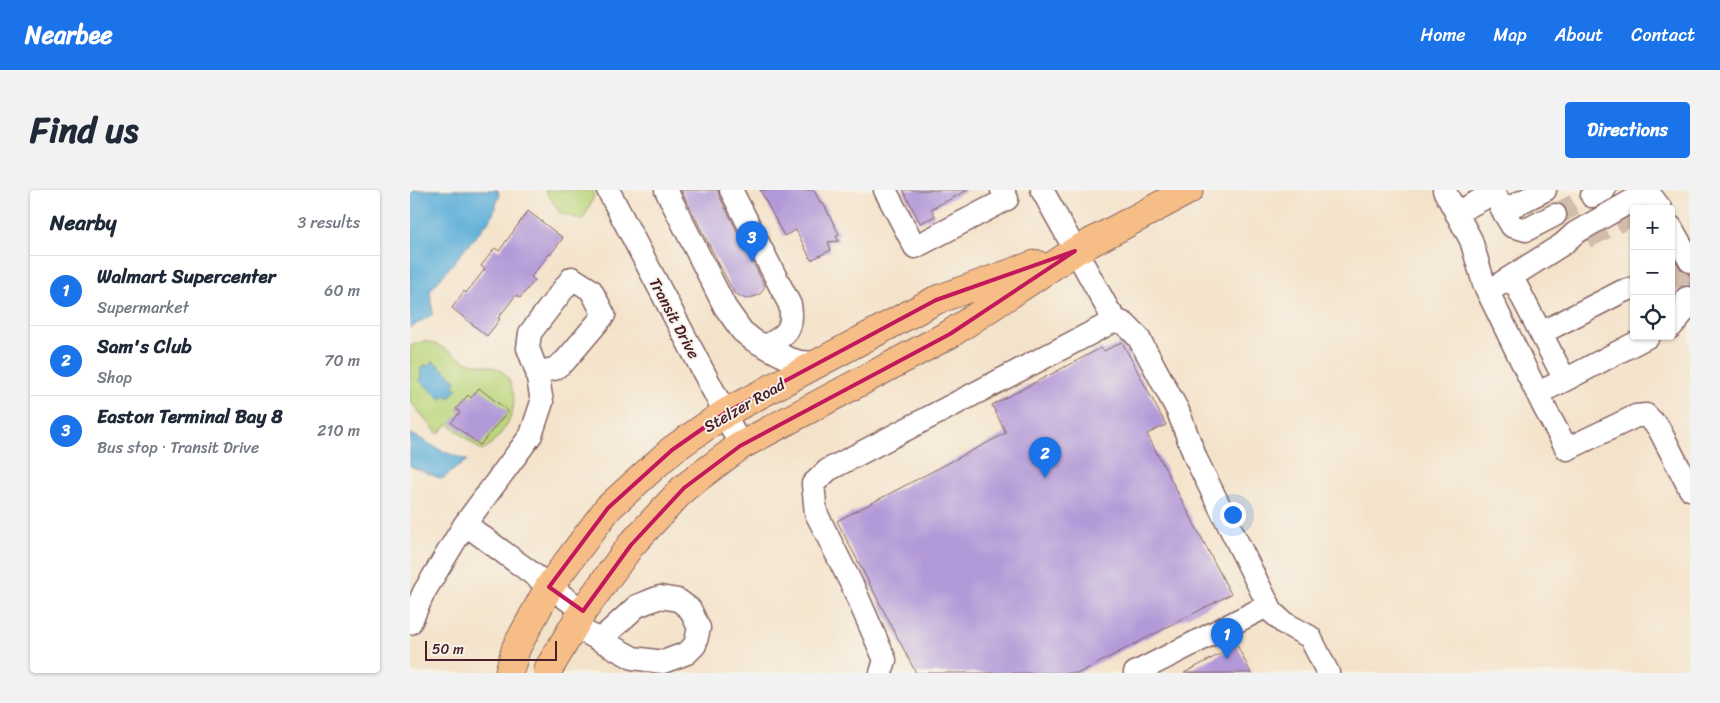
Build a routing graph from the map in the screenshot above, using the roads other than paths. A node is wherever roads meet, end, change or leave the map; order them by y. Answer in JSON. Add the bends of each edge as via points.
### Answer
{"nodes":[{"id":1,"x":608,"y":190,"type":"edge"},
{"id":2,"x":666,"y":190,"type":"edge"},
{"id":3,"x":731,"y":190,"type":"edge"},
{"id":4,"x":885,"y":190,"type":"edge"},
{"id":5,"x":1002,"y":190,"type":"edge"},
{"id":6,"x":1042,"y":190,"type":"edge"},
{"id":7,"x":1188,"y":190,"type":"edge"},
{"id":8,"x":1444,"y":190,"type":"edge"},
{"id":9,"x":1546,"y":190,"type":"edge"},
{"id":10,"x":1497,"y":198,"type":"edge"},
{"id":11,"x":1658,"y":205,"type":"edge"},
{"id":12,"x":1456,"y":213,"type":"junction"},
{"id":13,"x":1555,"y":215,"type":"tunnel mouth"},
{"id":14,"x":1675,"y":242,"type":"edge"},
{"id":15,"x":1075,"y":250,"type":"junction"},
{"id":16,"x":1679,"y":256,"type":"edge"},
{"id":17,"x":1506,"y":280,"type":"junction"},
{"id":18,"x":1630,"y":289,"type":"edge"},
{"id":19,"x":1488,"y":292,"type":"junction"},
{"id":20,"x":1687,"y":298,"type":"dead end"},
{"id":21,"x":1116,"y":320,"type":"junction"},
{"id":22,"x":1682,"y":326,"type":"edge"},
{"id":23,"x":1541,"y":333,"type":"junction"},
{"id":24,"x":1641,"y":340,"type":"edge"},
{"id":25,"x":766,"y":346,"type":"junction"},
{"id":26,"x":817,"y":363,"type":"junction"},
{"id":27,"x":537,"y":372,"type":"dead end"},
{"id":28,"x":1564,"y":380,"type":"junction"},
{"id":29,"x":1538,"y":393,"type":"junction"},
{"id":30,"x":725,"y":413,"type":"junction"},
{"id":31,"x":740,"y":446,"type":"junction"},
{"id":32,"x":1690,"y":489,"type":"edge"},
{"id":33,"x":465,"y":524,"type":"junction"},
{"id":34,"x":549,"y":587,"type":"junction"},
{"id":35,"x":1269,"y":605,"type":"junction"},
{"id":36,"x":578,"y":618,"type":"junction"},
{"id":37,"x":410,"y":623,"type":"edge"},
{"id":38,"x":600,"y":640,"type":"dead end"},
{"id":39,"x":509,"y":673,"type":"edge"},
{"id":40,"x":548,"y":673,"type":"edge"},
{"id":41,"x":881,"y":673,"type":"edge"},
{"id":42,"x":1135,"y":673,"type":"edge"},
{"id":43,"x":1328,"y":673,"type":"edge"}],
"edges":[{"from":1,"to":30,"type":"street","name":"Transit Drive"},
{"from":2,"to":25,"type":"street","via":[[725,307],[742,331]]},
{"from":3,"to":25,"type":"street","via":[[790,305],[793,320],[789,328]]},
{"from":4,"to":5,"type":"street","via":[[915,247],[1007,198]]},
{"from":6,"to":15,"type":"street"},
{"from":7,"to":15,"type":"main road","name":"Stelzer Road"},
{"from":8,"to":12,"type":"street"},
{"from":9,"to":10,"type":"street"},
{"from":10,"to":12,"type":"street"},
{"from":10,"to":13,"type":"street","via":[[1512,226],[1526,230]]},
{"from":11,"to":17,"type":"street","via":[[1651,196],[1642,195],[1575,233],[1571,243]]},
{"from":12,"to":19,"type":"street","via":[[1471,240]]},
{"from":14,"to":16,"type":"street"},
{"from":15,"to":21,"type":"street"},
{"from":15,"to":26,"type":"main road","name":"Stelzer Road","via":[[936,300]]},
{"from":15,"to":31,"type":"main road","name":"Stelzer Road","via":[[950,334]]},
{"from":17,"to":19,"type":"street"},
{"from":17,"to":23,"type":"street","via":[[1517,287]]},
{"from":18,"to":23,"type":"street"},
{"from":19,"to":29,"type":"street"},
{"from":20,"to":22,"type":"street"},
{"from":21,"to":35,"type":"street","via":[[1138,337],[1178,411],[1196,459]]},
{"from":21,"to":41,"type":"street","via":[[828,470],[813,484],[816,513],[885,660]]},
{"from":23,"to":28,"type":"street"},
{"from":24,"to":28,"type":"street"},
{"from":25,"to":26,"type":"street","via":[[787,358]]},
{"from":26,"to":30,"type":"main road","name":"Stelzer Road"},
{"from":27,"to":33,"type":"street","via":[[542,402],[531,435]]},
{"from":28,"to":29,"type":"street"},
{"from":29,"to":32,"type":"street","via":[[1567,449],[1636,416],[1646,416],[1658,427]]},
{"from":30,"to":31,"type":"street","name":"Transit Drive"},
{"from":30,"to":34,"type":"main road","name":"Stelzer Road","via":[[672,450],[608,508]]},
{"from":31,"to":36,"type":"main road","name":"Stelzer Road","via":[[684,488],[631,545]]},
{"from":33,"to":34,"type":"street"},
{"from":33,"to":37,"type":"street","via":[[424,592]]},
{"from":34,"to":36,"type":"street"},
{"from":34,"to":39,"type":"main road","name":"Stelzer Road","via":[[516,648]]},
{"from":35,"to":42,"type":"street"},
{"from":35,"to":43,"type":"street","via":[[1284,623],[1310,638]]},
{"from":36,"to":38,"type":"street"},
{"from":36,"to":40,"type":"main road","name":"Stelzer Road"}]}
